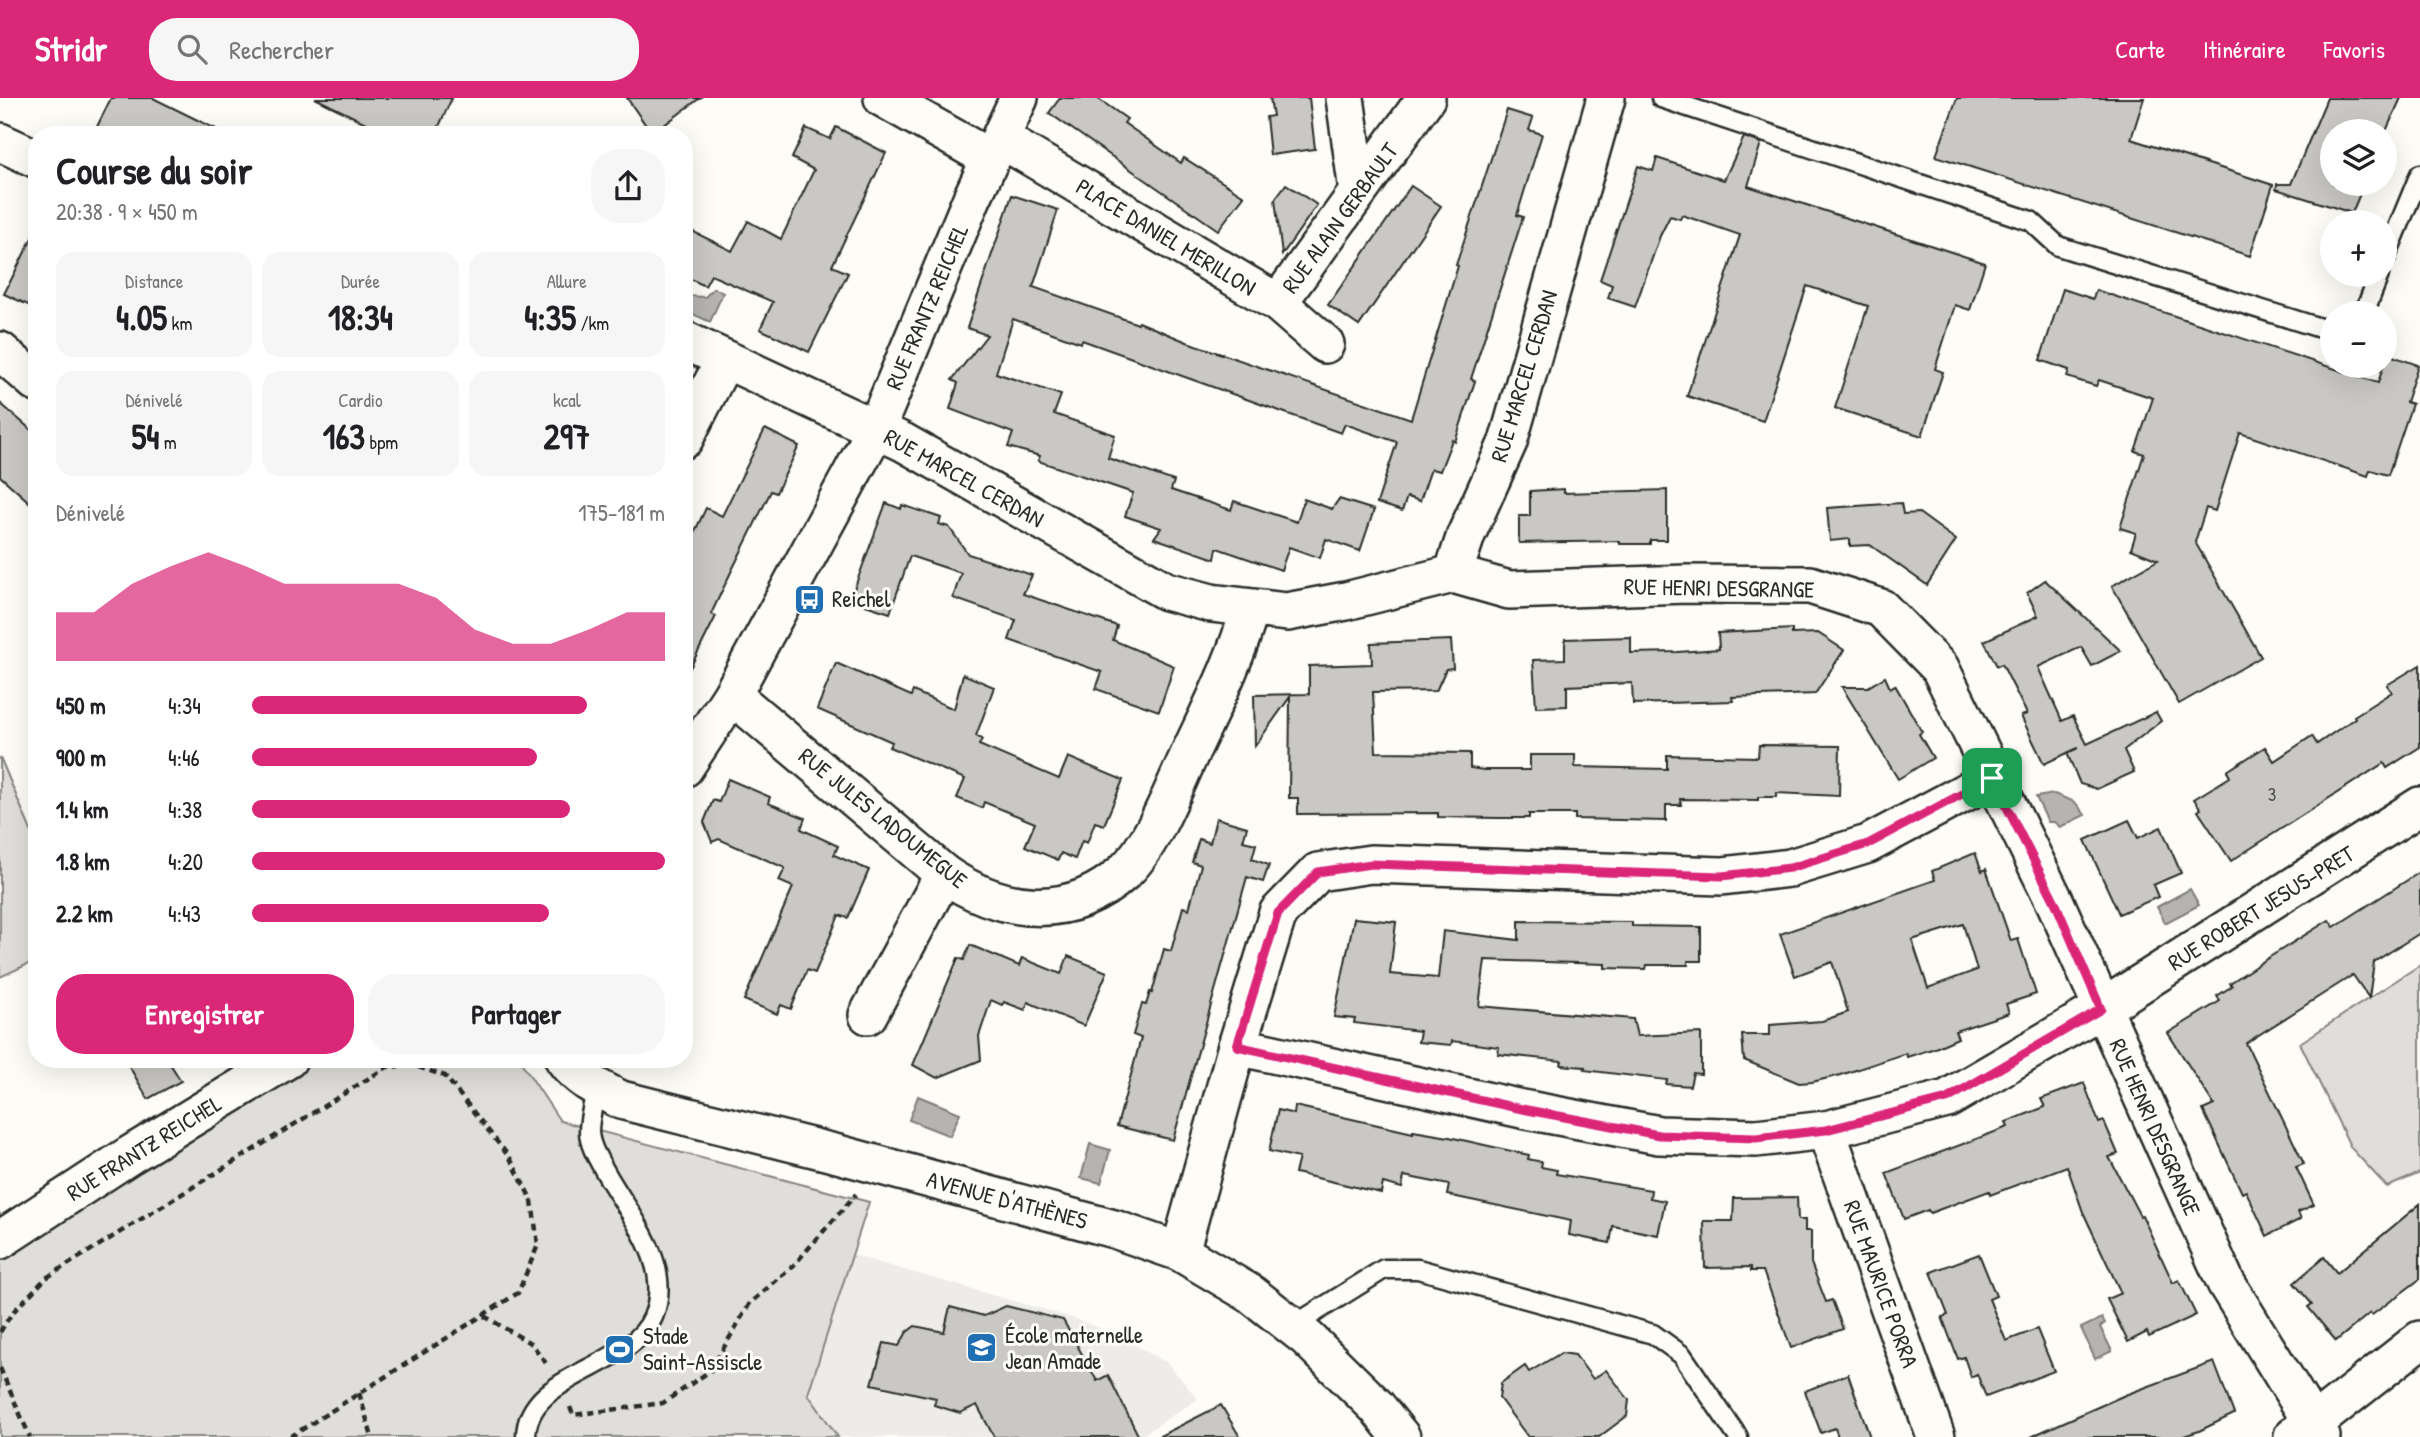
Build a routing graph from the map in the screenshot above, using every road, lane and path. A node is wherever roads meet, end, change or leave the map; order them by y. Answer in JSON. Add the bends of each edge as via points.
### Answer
{"nodes":[{"id":1,"x":883,"y":98,"type":"edge"},
{"id":2,"x":1018,"y":98,"type":"edge"},
{"id":3,"x":1345,"y":98,"type":"edge"},
{"id":4,"x":1426,"y":98,"type":"edge"},
{"id":5,"x":1606,"y":98,"type":"edge"},
{"id":6,"x":1661,"y":98,"type":"edge"},
{"id":7,"x":1714,"y":106,"type":"edge"},
{"id":8,"x":996,"y":149,"type":"junction"},
{"id":9,"x":2420,"y":174,"type":"edge"},
{"id":10,"x":1358,"y":191,"type":"junction"},
{"id":11,"x":2397,"y":230,"type":"edge"},
{"id":12,"x":1278,"y":303,"type":"junction"},
{"id":13,"x":2320,"y":328,"type":"edge"},
{"id":14,"x":693,"y":344,"type":"edge"},
{"id":15,"x":1325,"y":344,"type":"dead end"},
{"id":16,"x":0,"y":351,"type":"edge"},
{"id":17,"x":725,"y":359,"type":"junction"},
{"id":18,"x":28,"y":375,"type":"edge"},
{"id":19,"x":693,"y":421,"type":"edge"},
{"id":20,"x":876,"y":429,"type":"junction"},
{"id":21,"x":1453,"y":574,"type":"junction"},
{"id":22,"x":1250,"y":609,"type":"junction"},
{"id":23,"x":732,"y":695,"type":"junction"},
{"id":24,"x":693,"y":754,"type":"edge"},
{"id":25,"x":1992,"y":778,"type":"junction"},
{"id":26,"x":2420,"y":806,"type":"edge"},
{"id":27,"x":944,"y":874,"type":"junction"},
{"id":28,"x":2101,"y":1009,"type":"junction"},
{"id":29,"x":868,"y":1015,"type":"dead end"},
{"id":30,"x":1237,"y":1046,"type":"junction"},
{"id":31,"x":273,"y":1068,"type":"edge"},
{"id":32,"x":385,"y":1068,"type":"edge"},
{"id":33,"x":421,"y":1068,"type":"edge"},
{"id":34,"x":570,"y":1068,"type":"edge"},
{"id":35,"x":597,"y":1088,"type":"junction"},
{"id":36,"x":1826,"y":1130,"type":"junction"},
{"id":37,"x":866,"y":1191,"type":"dead end"},
{"id":38,"x":0,"y":1240,"type":"edge"},
{"id":39,"x":1180,"y":1252,"type":"junction"},
{"id":40,"x":484,"y":1316,"type":"junction"},
{"id":41,"x":1293,"y":1326,"type":"junction"},
{"id":42,"x":0,"y":1332,"type":"edge"},
{"id":43,"x":2420,"y":1340,"type":"edge"},
{"id":44,"x":0,"y":1368,"type":"edge"},
{"id":45,"x":561,"y":1385,"type":"junction"},
{"id":46,"x":359,"y":1393,"type":"junction"},
{"id":47,"x":2308,"y":1433,"type":"edge"},
{"id":48,"x":30,"y":1437,"type":"edge"},
{"id":49,"x":290,"y":1437,"type":"edge"},
{"id":50,"x":372,"y":1437,"type":"edge"},
{"id":51,"x":526,"y":1437,"type":"edge"},
{"id":52,"x":1401,"y":1437,"type":"edge"},
{"id":53,"x":1738,"y":1437,"type":"edge"},
{"id":54,"x":1936,"y":1437,"type":"edge"}],
"edges":[{"from":1,"to":8,"type":"street","name":"PLACE DANIEL MERILLON"},
{"from":2,"to":8,"type":"street","name":"RUE FRANTZ REICHEL"},
{"from":3,"to":10,"type":"street"},
{"from":4,"to":10,"type":"street","name":"RUE ALAIN GERBAULT"},
{"from":5,"to":21,"type":"street","name":"RUE MARCEL CERDAN","via":[[1508,442]]},
{"from":6,"to":7,"type":"lane"},
{"from":7,"to":13,"type":"lane","via":[[2031,220],[2058,246]]},
{"from":8,"to":12,"type":"street","name":"PLACE DANIEL MERILLON"},
{"from":8,"to":20,"type":"street","name":"RUE FRANTZ REICHEL"},
{"from":9,"to":11,"type":"lane"},
{"from":10,"to":12,"type":"street","name":"RUE ALAIN GERBAULT"},
{"from":12,"to":15,"type":"street","name":"PLACE DANIEL MERILLON"},
{"from":14,"to":17,"type":"street","name":"RUE MARCEL CERDAN"},
{"from":16,"to":18,"type":"street"},
{"from":17,"to":19,"type":"street"},
{"from":17,"to":20,"type":"street","name":"RUE MARCEL CERDAN"},
{"from":20,"to":22,"type":"street","name":"RUE MARCEL CERDAN","via":[[1166,591]]},
{"from":20,"to":23,"type":"street","name":"RUE FRANTZ REICHEL"},
{"from":21,"to":22,"type":"street","name":"RUE MARCEL CERDAN","via":[[1286,612]]},
{"from":21,"to":25,"type":"street","name":"RUE HENRI DESGRANGE","via":[[1508,590],[1810,585],[1881,608],[1940,668]]},
{"from":22,"to":27,"type":"street","name":"RUE JULES LADOUMEGUE","via":[[1238,652],[1153,831],[1125,871],[1087,899],[1035,908],[1003,903]]},
{"from":23,"to":24,"type":"street","name":"RUE FRANTZ REICHEL"},
{"from":23,"to":27,"type":"street","name":"RUE JULES LADOUMEGUE"},
{"from":25,"to":28,"type":"street","name":"RUE HENRI DESGRANGE","via":[[2055,902]]},
{"from":25,"to":30,"type":"street","via":[[1868,844],[1790,868],[1722,876],[1371,864],[1318,872],[1278,913]]},
{"from":26,"to":28,"type":"street","name":"RUE ROBERT JESUS-PRET"},
{"from":27,"to":29,"type":"street"},
{"from":28,"to":36,"type":"street","name":"RUE ROBERT JESUS-PRET","via":[[1947,1099]]},
{"from":28,"to":47,"type":"street","name":"RUE HENRI DESGRANGE","via":[[2226,1283]]},
{"from":30,"to":36,"type":"street","name":"RUE ROBERT JESUS-PRET","via":[[1659,1135],[1756,1138]]},
{"from":30,"to":39,"type":"street"},
{"from":31,"to":38,"type":"street","name":"RUE FRANTZ REICHEL"},
{"from":32,"to":42,"type":"path","via":[[46,1278]]},
{"from":33,"to":40,"type":"path","via":[[445,1076],[510,1158],[532,1201],[538,1245],[517,1293]]},
{"from":34,"to":35,"type":"street","name":"AVENUE D'ATHÈNES"},
{"from":35,"to":39,"type":"street","name":"AVENUE D'ATHÈNES","via":[[621,1100],[1114,1228]]},
{"from":35,"to":45,"type":"lane","via":[[589,1131],[596,1155],[656,1261],[659,1288],[653,1318],[635,1340]]},
{"from":36,"to":54,"type":"street","name":"RUE MAURICE PORRA"},
{"from":37,"to":45,"type":"path","via":[[854,1195],[794,1265],[750,1303],[710,1371],[663,1403],[573,1415]]},
{"from":39,"to":41,"type":"street","name":"AVENUE D'ATHÈNES","via":[[1251,1294]]},
{"from":40,"to":45,"type":"path","via":[[532,1344]]},
{"from":40,"to":46,"type":"path"},
{"from":41,"to":52,"type":"street","name":"AVENUE D'ATHÈNES"},
{"from":41,"to":53,"type":"lane","via":[[1384,1269],[1419,1269],[1653,1334],[1682,1355]]},
{"from":43,"to":47,"type":"street"},
{"from":44,"to":48,"type":"path"},
{"from":45,"to":51,"type":"lane","via":[[542,1397],[526,1424]]},
{"from":46,"to":49,"type":"path"},
{"from":46,"to":50,"type":"path"}]}
